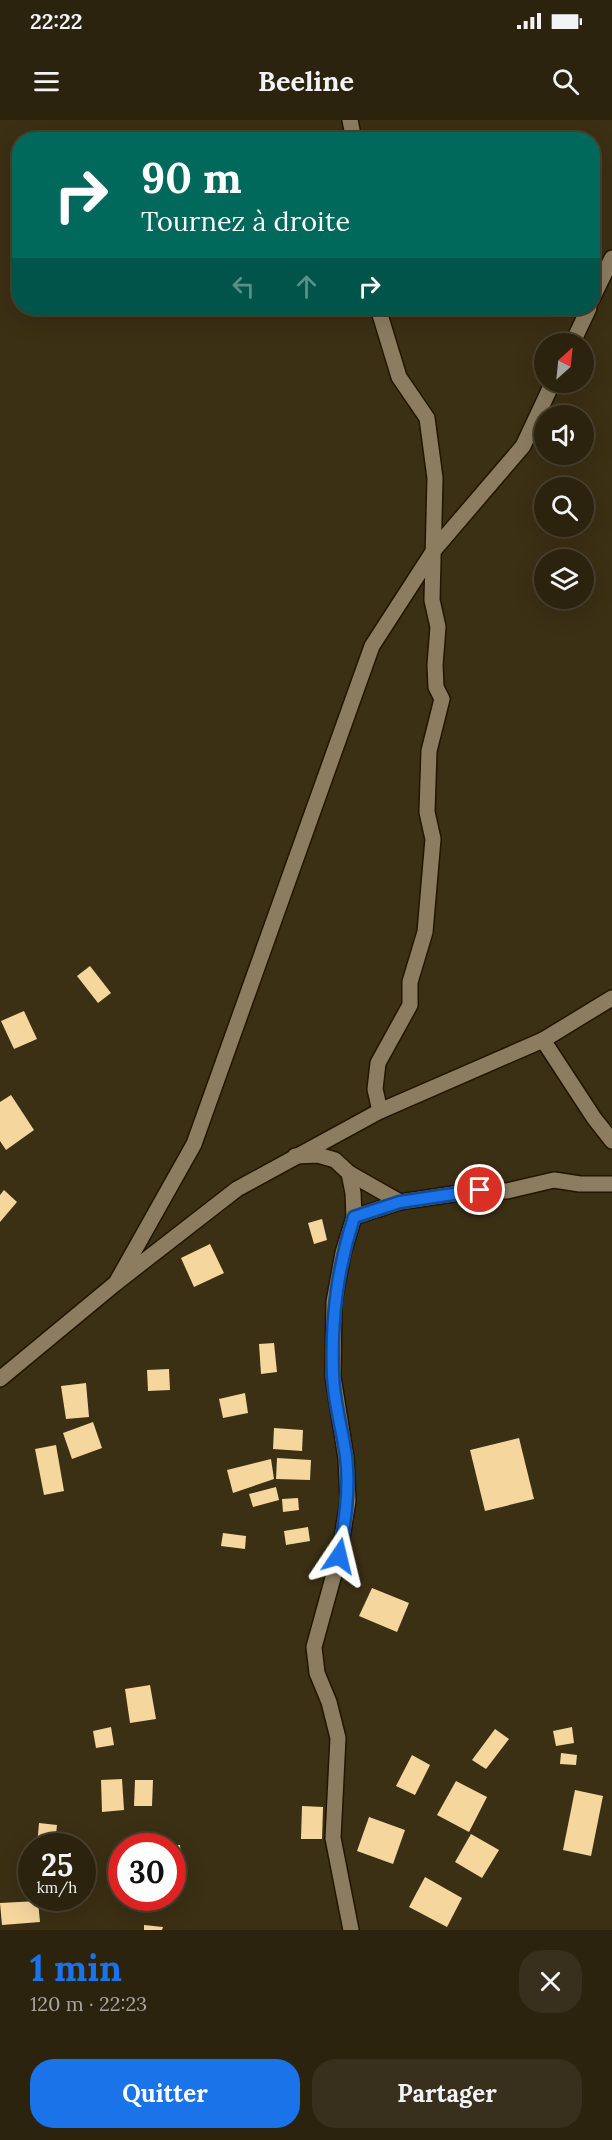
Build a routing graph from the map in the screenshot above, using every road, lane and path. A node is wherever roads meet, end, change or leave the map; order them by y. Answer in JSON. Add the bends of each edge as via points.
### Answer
{"nodes":[{"id":1,"x":612,"y":258,"type":"edge"},
{"id":2,"x":600,"y":283,"type":"edge"},
{"id":3,"x":380,"y":315,"type":"edge"},
{"id":4,"x":586,"y":315,"type":"edge"},
{"id":5,"x":577,"y":333,"type":"edge"},
{"id":6,"x":548,"y":393,"type":"edge"},
{"id":7,"x":434,"y":550,"type":"junction"},
{"id":8,"x":612,"y":998,"type":"edge"},
{"id":9,"x":543,"y":1040,"type":"junction"},
{"id":10,"x":380,"y":1111,"type":"junction"},
{"id":11,"x":612,"y":1141,"type":"edge"},
{"id":12,"x":295,"y":1156,"type":"junction"},
{"id":13,"x":349,"y":1173,"type":"junction"},
{"id":14,"x":612,"y":1184,"type":"edge"},
{"id":15,"x":400,"y":1202,"type":"junction"},
{"id":16,"x":354,"y":1217,"type":"junction"},
{"id":17,"x":116,"y":1283,"type":"junction"},
{"id":18,"x":0,"y":1378,"type":"edge"},
{"id":19,"x":351,"y":1930,"type":"edge"}],
"edges":[{"from":1,"to":2,"type":"street"},
{"from":3,"to":7,"type":"street","via":[[399,377],[427,418],[435,478]]},
{"from":4,"to":5,"type":"street"},
{"from":6,"to":7,"type":"street","via":[[523,446]]},
{"from":7,"to":10,"type":"street","via":[[436,687],[442,699],[429,751],[427,812],[433,839],[429,893],[425,932],[410,982],[410,1005],[378,1063],[375,1089]]},
{"from":7,"to":17,"type":"street","via":[[372,646],[194,1144]]},
{"from":8,"to":9,"type":"street"},
{"from":9,"to":10,"type":"street"},
{"from":9,"to":11,"type":"street"},
{"from":10,"to":12,"type":"street"},
{"from":12,"to":13,"type":"street","via":[[318,1155],[335,1160]]},
{"from":12,"to":17,"type":"street","via":[[237,1189]]},
{"from":13,"to":15,"type":"street"},
{"from":13,"to":16,"type":"street"},
{"from":14,"to":15,"type":"street","via":[[554,1180],[507,1191],[480,1190]]},
{"from":15,"to":16,"type":"street"},
{"from":16,"to":19,"type":"street","via":[[334,1302],[333,1377],[346,1458],[348,1501],[339,1556],[314,1647],[316,1673],[329,1702],[338,1738],[333,1838]]},
{"from":17,"to":18,"type":"street"}]}
